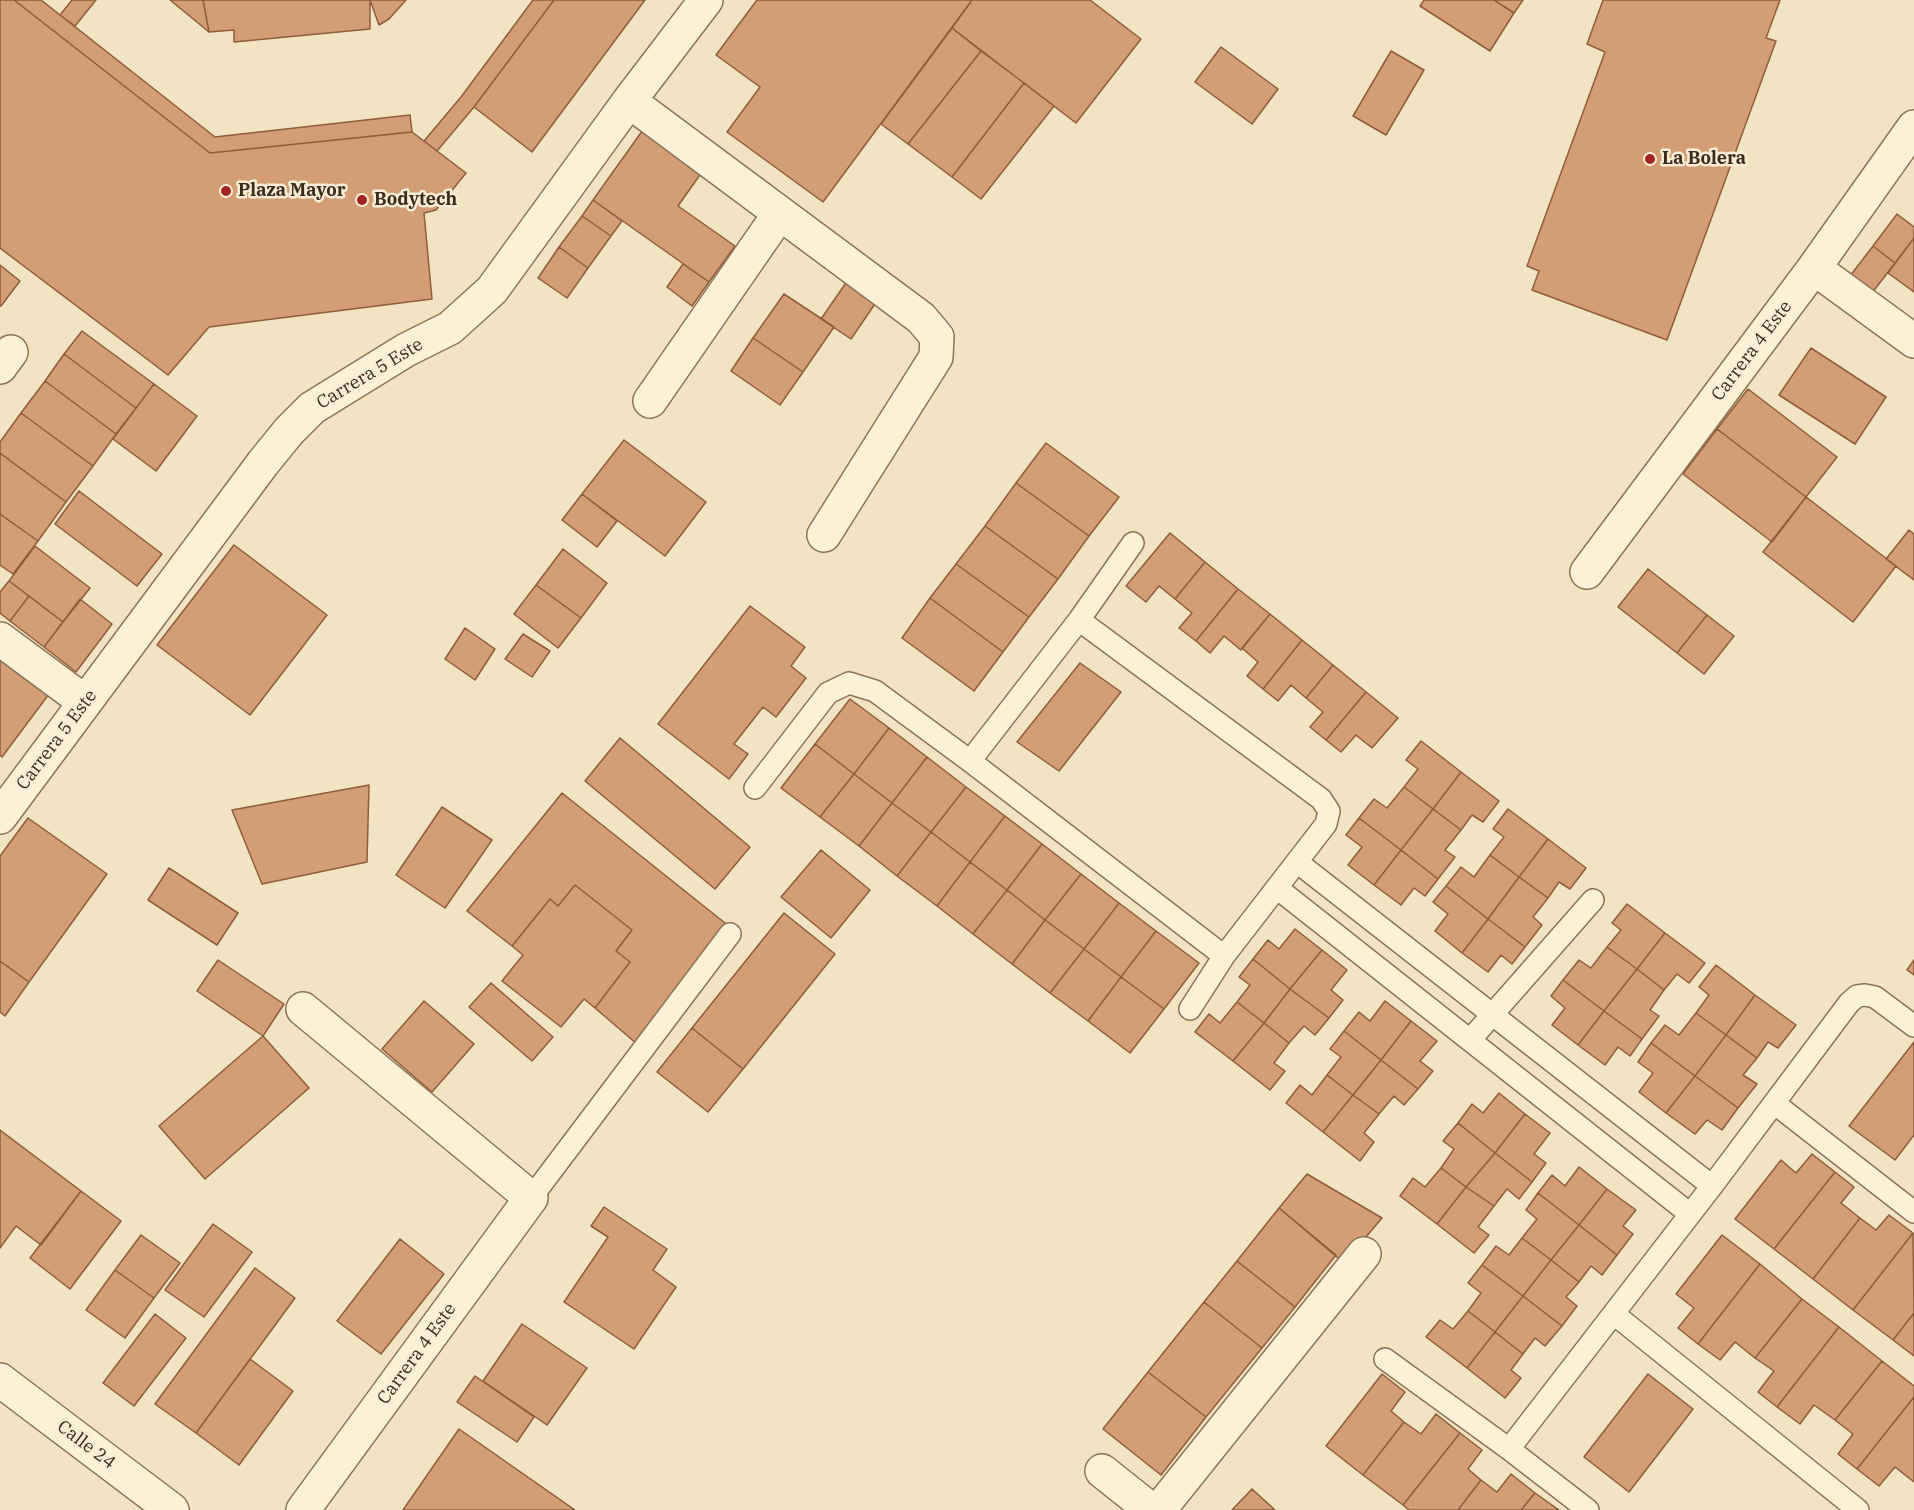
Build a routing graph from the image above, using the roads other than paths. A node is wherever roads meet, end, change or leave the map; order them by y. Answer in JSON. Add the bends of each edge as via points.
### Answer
{"nodes":[{"id":1,"x":706,"y":0,"type":"edge"},
{"id":2,"x":629,"y":101,"type":"junction"},
{"id":3,"x":1914,"y":127,"type":"edge"},
{"id":4,"x":780,"y":213,"type":"junction"},
{"id":5,"x":1814,"y":268,"type":"junction"},
{"id":6,"x":1914,"y":341,"type":"edge"},
{"id":7,"x":650,"y":401,"type":"dead end"},
{"id":8,"x":824,"y":535,"type":"dead end"},
{"id":9,"x":1133,"y":543,"type":"dead end"},
{"id":10,"x":1587,"y":572,"type":"dead end"},
{"id":11,"x":1079,"y":620,"type":"junction"},
{"id":12,"x":0,"y":639,"type":"edge"},
{"id":13,"x":85,"y":702,"type":"junction"},
{"id":14,"x":970,"y":761,"type":"junction"},
{"id":15,"x":755,"y":788,"type":"dead end"},
{"id":16,"x":4,"y":802,"type":"edge"},
{"id":17,"x":1297,"y":862,"type":"junction"},
{"id":18,"x":1277,"y":888,"type":"junction"},
{"id":19,"x":1593,"y":900,"type":"dead end"},
{"id":20,"x":730,"y":934,"type":"dead end"},
{"id":21,"x":1224,"y":956,"type":"junction"},
{"id":22,"x":303,"y":1009,"type":"dead end"},
{"id":23,"x":1190,"y":1009,"type":"dead end"},
{"id":24,"x":1492,"y":1015,"type":"junction"},
{"id":25,"x":1914,"y":1026,"type":"edge"},
{"id":26,"x":1470,"y":1040,"type":"junction"},
{"id":27,"x":1774,"y":1103,"type":"junction"},
{"id":28,"x":1712,"y":1186,"type":"junction"},
{"id":29,"x":531,"y":1198,"type":"junction"},
{"id":30,"x":1914,"y":1212,"type":"edge"},
{"id":31,"x":1690,"y":1214,"type":"junction"},
{"id":32,"x":1364,"y":1254,"type":"dead end"},
{"id":33,"x":1614,"y":1314,"type":"junction"},
{"id":34,"x":1385,"y":1359,"type":"dead end"},
{"id":35,"x":0,"y":1380,"type":"edge"},
{"id":36,"x":1509,"y":1449,"type":"junction"},
{"id":37,"x":1102,"y":1471,"type":"dead end"},
{"id":38,"x":172,"y":1510,"type":"edge"},
{"id":39,"x":303,"y":1510,"type":"edge"},
{"id":40,"x":1151,"y":1510,"type":"edge"},
{"id":41,"x":1159,"y":1510,"type":"edge"},
{"id":42,"x":1588,"y":1510,"type":"edge"},
{"id":43,"x":1858,"y":1510,"type":"edge"}],
"edges":[{"from":1,"to":2,"type":"street","name":"Carrera 5 Este"},
{"from":2,"to":4,"type":"street"},
{"from":2,"to":13,"type":"street","name":"Carrera 5 Este","via":[[492,290],[450,328],[406,350],[312,408],[289,431]]},
{"from":3,"to":5,"type":"street","name":"Carrera 4 Este"},
{"from":4,"to":7,"type":"street"},
{"from":4,"to":8,"type":"street","via":[[921,318],[937,337],[936,357]]},
{"from":5,"to":6,"type":"street"},
{"from":5,"to":10,"type":"street","name":"Carrera 4 Este"},
{"from":9,"to":11,"type":"lane"},
{"from":11,"to":14,"type":"lane"},
{"from":11,"to":17,"type":"lane","via":[[1321,798],[1329,811],[1326,824]]},
{"from":12,"to":13,"type":"street"},
{"from":13,"to":16,"type":"street","name":"Carrera 5 Este"},
{"from":14,"to":15,"type":"lane","via":[[875,691],[849,683],[828,693]]},
{"from":14,"to":21,"type":"lane"},
{"from":17,"to":18,"type":"lane"},
{"from":17,"to":24,"type":"lane"},
{"from":18,"to":21,"type":"lane"},
{"from":18,"to":26,"type":"lane"},
{"from":19,"to":24,"type":"lane"},
{"from":20,"to":29,"type":"lane"},
{"from":21,"to":23,"type":"lane"},
{"from":22,"to":29,"type":"street"},
{"from":24,"to":26,"type":"lane"},
{"from":24,"to":28,"type":"lane"},
{"from":25,"to":27,"type":"lane","via":[[1875,997],[1857,996]]},
{"from":26,"to":31,"type":"lane"},
{"from":27,"to":28,"type":"lane"},
{"from":27,"to":30,"type":"lane"},
{"from":28,"to":31,"type":"lane"},
{"from":29,"to":39,"type":"street","name":"Carrera 4 Este"},
{"from":31,"to":33,"type":"lane"},
{"from":32,"to":41,"type":"street"},
{"from":33,"to":36,"type":"lane"},
{"from":33,"to":43,"type":"lane"},
{"from":34,"to":36,"type":"lane"},
{"from":35,"to":38,"type":"street","name":"Calle 24"},
{"from":36,"to":42,"type":"lane"},
{"from":37,"to":40,"type":"street"}]}
